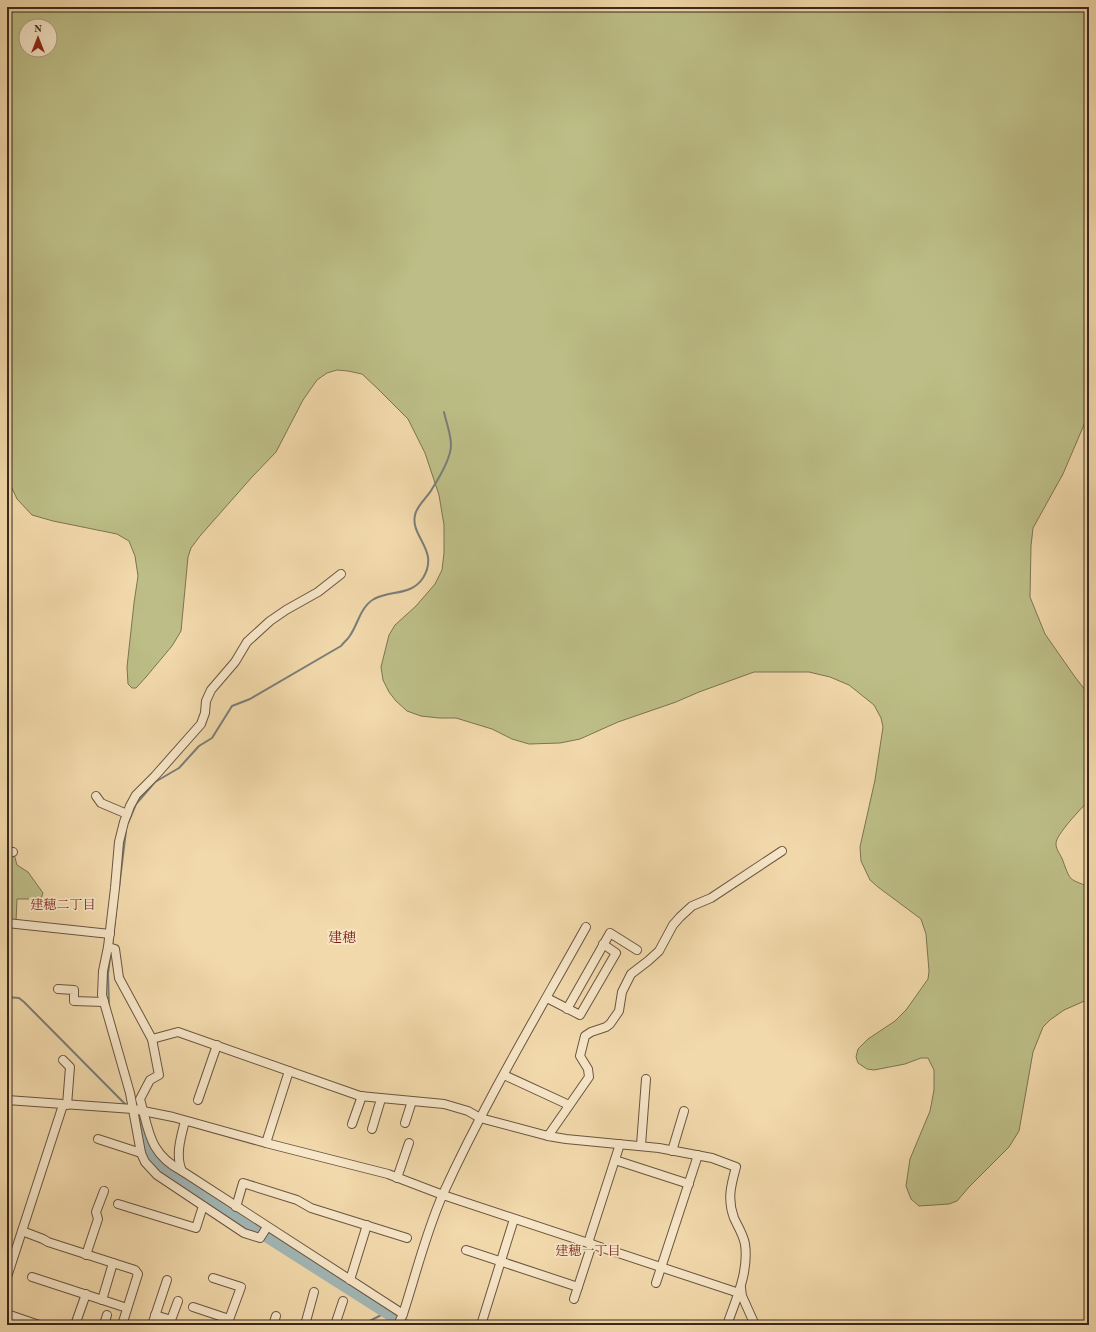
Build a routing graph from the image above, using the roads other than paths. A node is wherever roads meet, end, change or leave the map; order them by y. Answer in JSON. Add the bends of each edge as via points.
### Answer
{"nodes":[{"id":1,"x":341,"y":574,"type":"dead end"},
{"id":2,"x":96,"y":796,"type":"dead end"},
{"id":3,"x":127,"y":814,"type":"junction"},
{"id":4,"x":782,"y":851,"type":"dead end"},
{"id":5,"x":7,"y":923,"type":"edge"},
{"id":6,"x":586,"y":927,"type":"dead end"},
{"id":7,"x":110,"y":934,"type":"junction"},
{"id":8,"x":603,"y":944,"type":"junction"},
{"id":9,"x":108,"y":947,"type":"junction"},
{"id":10,"x":637,"y":950,"type":"dead end"},
{"id":11,"x":58,"y":989,"type":"dead end"},
{"id":12,"x":547,"y":998,"type":"junction"},
{"id":13,"x":104,"y":1002,"type":"junction"},
{"id":14,"x":567,"y":1009,"type":"junction"},
{"id":15,"x":152,"y":1039,"type":"junction"},
{"id":16,"x":217,"y":1045,"type":"junction"},
{"id":17,"x":63,"y":1060,"type":"dead end"},
{"id":18,"x":289,"y":1071,"type":"junction"},
{"id":19,"x":504,"y":1075,"type":"junction"},
{"id":20,"x":646,"y":1079,"type":"dead end"},
{"id":21,"x":362,"y":1096,"type":"junction"},
{"id":22,"x":381,"y":1098,"type":"junction"},
{"id":23,"x":7,"y":1100,"type":"edge"},
{"id":24,"x":198,"y":1100,"type":"dead end"},
{"id":25,"x":412,"y":1101,"type":"junction"},
{"id":26,"x":65,"y":1105,"type":"junction"},
{"id":27,"x":570,"y":1105,"type":"junction"},
{"id":28,"x":133,"y":1109,"type":"junction"},
{"id":29,"x":143,"y":1111,"type":"junction"},
{"id":30,"x":684,"y":1111,"type":"dead end"},
{"id":31,"x":480,"y":1118,"type":"junction"},
{"id":32,"x":185,"y":1121,"type":"junction"},
{"id":33,"x":405,"y":1123,"type":"dead end"},
{"id":34,"x":352,"y":1124,"type":"dead end"},
{"id":35,"x":372,"y":1129,"type":"dead end"},
{"id":36,"x":548,"y":1136,"type":"junction"},
{"id":37,"x":98,"y":1139,"type":"dead end"},
{"id":38,"x":266,"y":1143,"type":"junction"},
{"id":39,"x":409,"y":1143,"type":"dead end"},
{"id":40,"x":620,"y":1144,"type":"junction"},
{"id":41,"x":641,"y":1146,"type":"junction"},
{"id":42,"x":672,"y":1151,"type":"junction"},
{"id":43,"x":141,"y":1153,"type":"junction"},
{"id":44,"x":698,"y":1155,"type":"junction"},
{"id":45,"x":615,"y":1160,"type":"junction"},
{"id":46,"x":182,"y":1171,"type":"junction"},
{"id":47,"x":397,"y":1178,"type":"junction"},
{"id":48,"x":689,"y":1184,"type":"junction"},
{"id":49,"x":104,"y":1191,"type":"dead end"},
{"id":50,"x":443,"y":1195,"type":"junction"},
{"id":51,"x":118,"y":1204,"type":"dead end"},
{"id":52,"x":203,"y":1206,"type":"junction"},
{"id":53,"x":236,"y":1207,"type":"junction"},
{"id":54,"x":514,"y":1219,"type":"junction"},
{"id":55,"x":366,"y":1225,"type":"junction"},
{"id":56,"x":267,"y":1227,"type":"junction"},
{"id":57,"x":22,"y":1231,"type":"junction"},
{"id":58,"x":407,"y":1238,"type":"dead end"},
{"id":59,"x":590,"y":1244,"type":"junction"},
{"id":60,"x":466,"y":1250,"type":"dead end"},
{"id":61,"x":86,"y":1255,"type":"junction"},
{"id":62,"x":500,"y":1262,"type":"junction"},
{"id":63,"x":113,"y":1263,"type":"junction"},
{"id":64,"x":662,"y":1267,"type":"junction"},
{"id":65,"x":7,"y":1277,"type":"edge"},
{"id":66,"x":32,"y":1277,"type":"dead end"},
{"id":67,"x":213,"y":1278,"type":"dead end"},
{"id":68,"x":167,"y":1280,"type":"dead end"},
{"id":69,"x":350,"y":1280,"type":"junction"},
{"id":70,"x":656,"y":1283,"type":"dead end"},
{"id":71,"x":578,"y":1287,"type":"junction"},
{"id":72,"x":740,"y":1289,"type":"junction"},
{"id":73,"x":314,"y":1292,"type":"dead end"},
{"id":74,"x":86,"y":1294,"type":"junction"},
{"id":75,"x":574,"y":1299,"type":"dead end"},
{"id":76,"x":102,"y":1300,"type":"junction"},
{"id":77,"x":178,"y":1301,"type":"dead end"},
{"id":78,"x":342,"y":1301,"type":"dead end"},
{"id":79,"x":193,"y":1307,"type":"dead end"},
{"id":80,"x":127,"y":1308,"type":"junction"},
{"id":81,"x":7,"y":1314,"type":"edge"},
{"id":82,"x":403,"y":1314,"type":"junction"},
{"id":83,"x":107,"y":1315,"type":"dead end"},
{"id":84,"x":155,"y":1315,"type":"junction"},
{"id":85,"x":276,"y":1316,"type":"dead end"},
{"id":86,"x":228,"y":1322,"type":"edge"},
{"id":87,"x":307,"y":1324,"type":"edge"},
{"id":88,"x":398,"y":1324,"type":"edge"},
{"id":89,"x":40,"y":1325,"type":"edge"},
{"id":90,"x":75,"y":1325,"type":"edge"},
{"id":91,"x":104,"y":1325,"type":"edge"},
{"id":92,"x":122,"y":1325,"type":"edge"},
{"id":93,"x":152,"y":1325,"type":"edge"},
{"id":94,"x":273,"y":1325,"type":"edge"},
{"id":95,"x":335,"y":1325,"type":"edge"},
{"id":96,"x":481,"y":1325,"type":"edge"},
{"id":97,"x":728,"y":1325,"type":"edge"},
{"id":98,"x":755,"y":1325,"type":"edge"}],
"edges":[{"from":1,"to":3,"type":"street","via":[[318,592],[270,621],[247,642],[235,662],[211,690],[201,724],[136,795]]},
{"from":2,"to":3,"type":"street","via":[[101,803]]},
{"from":3,"to":7,"type":"street","via":[[119,842]]},
{"from":4,"to":27,"type":"street","via":[[711,898],[692,906],[673,925],[660,951],[631,974],[622,992],[619,1011],[610,1024],[585,1036],[580,1056],[588,1069],[589,1078]]},
{"from":5,"to":7,"type":"street"},
{"from":6,"to":12,"type":"street"},
{"from":7,"to":9,"type":"street"},
{"from":8,"to":10,"type":"street","via":[[610,934]]},
{"from":8,"to":14,"type":"street"},
{"from":8,"to":14,"type":"street","via":[[616,953],[580,1015]]},
{"from":9,"to":13,"type":"street","via":[[103,971]]},
{"from":9,"to":15,"type":"street","via":[[115,949],[119,978]]},
{"from":11,"to":13,"type":"street","via":[[74,990],[74,1001]]},
{"from":12,"to":14,"type":"street"},
{"from":12,"to":19,"type":"street"},
{"from":13,"to":28,"type":"street"},
{"from":15,"to":16,"type":"street","via":[[178,1032]]},
{"from":15,"to":29,"type":"street","via":[[159,1075],[150,1080],[140,1099]]},
{"from":16,"to":18,"type":"street"},
{"from":16,"to":24,"type":"street"},
{"from":17,"to":26,"type":"street","via":[[70,1067]]},
{"from":18,"to":21,"type":"street"},
{"from":18,"to":38,"type":"street"},
{"from":19,"to":27,"type":"street"},
{"from":19,"to":31,"type":"street"},
{"from":20,"to":41,"type":"street"},
{"from":21,"to":22,"type":"street"},
{"from":21,"to":34,"type":"street"},
{"from":22,"to":25,"type":"street"},
{"from":22,"to":35,"type":"street"},
{"from":23,"to":26,"type":"street"},
{"from":25,"to":31,"type":"street","via":[[457,1107]]},
{"from":25,"to":33,"type":"street"},
{"from":26,"to":28,"type":"street"},
{"from":26,"to":57,"type":"street"},
{"from":27,"to":36,"type":"street"},
{"from":28,"to":29,"type":"street"},
{"from":28,"to":43,"type":"street"},
{"from":29,"to":32,"type":"street"},
{"from":29,"to":46,"type":"street","via":[[153,1146],[163,1158]]},
{"from":30,"to":42,"type":"street"},
{"from":31,"to":36,"type":"street"},
{"from":31,"to":50,"type":"street"},
{"from":32,"to":38,"type":"street"},
{"from":32,"to":46,"type":"street","via":[[180,1140],[179,1165]]},
{"from":36,"to":40,"type":"street"},
{"from":37,"to":43,"type":"street"},
{"from":38,"to":47,"type":"street","via":[[368,1168]]},
{"from":39,"to":47,"type":"street"},
{"from":40,"to":41,"type":"street"},
{"from":40,"to":45,"type":"street"},
{"from":41,"to":42,"type":"street"},
{"from":42,"to":44,"type":"street"},
{"from":43,"to":52,"type":"street","via":[[145,1162],[157,1175]]},
{"from":44,"to":48,"type":"street"},
{"from":44,"to":72,"type":"street","via":[[721,1160],[736,1167],[730,1200],[744,1243],[745,1270]]},
{"from":45,"to":48,"type":"street"},
{"from":45,"to":59,"type":"street"},
{"from":46,"to":53,"type":"street"},
{"from":47,"to":50,"type":"street"},
{"from":48,"to":64,"type":"street"},
{"from":49,"to":61,"type":"street","via":[[96,1212],[98,1218]]},
{"from":50,"to":54,"type":"street"},
{"from":50,"to":82,"type":"street"},
{"from":51,"to":52,"type":"street","via":[[196,1228]]},
{"from":52,"to":56,"type":"street","via":[[244,1233],[260,1238]]},
{"from":53,"to":55,"type":"street","via":[[243,1183]]},
{"from":53,"to":56,"type":"street"},
{"from":54,"to":59,"type":"street"},
{"from":54,"to":62,"type":"street"},
{"from":55,"to":58,"type":"street"},
{"from":55,"to":69,"type":"street"},
{"from":56,"to":69,"type":"street"},
{"from":57,"to":61,"type":"street"},
{"from":57,"to":65,"type":"street"},
{"from":59,"to":64,"type":"street"},
{"from":59,"to":71,"type":"street"},
{"from":60,"to":62,"type":"street"},
{"from":61,"to":63,"type":"street"},
{"from":62,"to":71,"type":"street"},
{"from":62,"to":96,"type":"street"},
{"from":63,"to":76,"type":"street"},
{"from":63,"to":80,"type":"street","via":[[134,1270],[138,1274]]},
{"from":64,"to":70,"type":"street"},
{"from":64,"to":72,"type":"street"},
{"from":66,"to":74,"type":"street"},
{"from":67,"to":86,"type":"street","via":[[241,1287]]},
{"from":68,"to":84,"type":"street"},
{"from":69,"to":82,"type":"street"},
{"from":71,"to":75,"type":"street"},
{"from":72,"to":97,"type":"street"},
{"from":72,"to":98,"type":"street"},
{"from":73,"to":87,"type":"street"},
{"from":74,"to":76,"type":"street"},
{"from":74,"to":90,"type":"street"},
{"from":76,"to":80,"type":"street"},
{"from":77,"to":84,"type":"street","via":[[171,1320]]},
{"from":78,"to":95,"type":"street"},
{"from":79,"to":86,"type":"street"},
{"from":80,"to":92,"type":"street"},
{"from":81,"to":89,"type":"street"},
{"from":82,"to":88,"type":"street"},
{"from":83,"to":91,"type":"street"},
{"from":84,"to":93,"type":"street"},
{"from":85,"to":94,"type":"street"}]}
